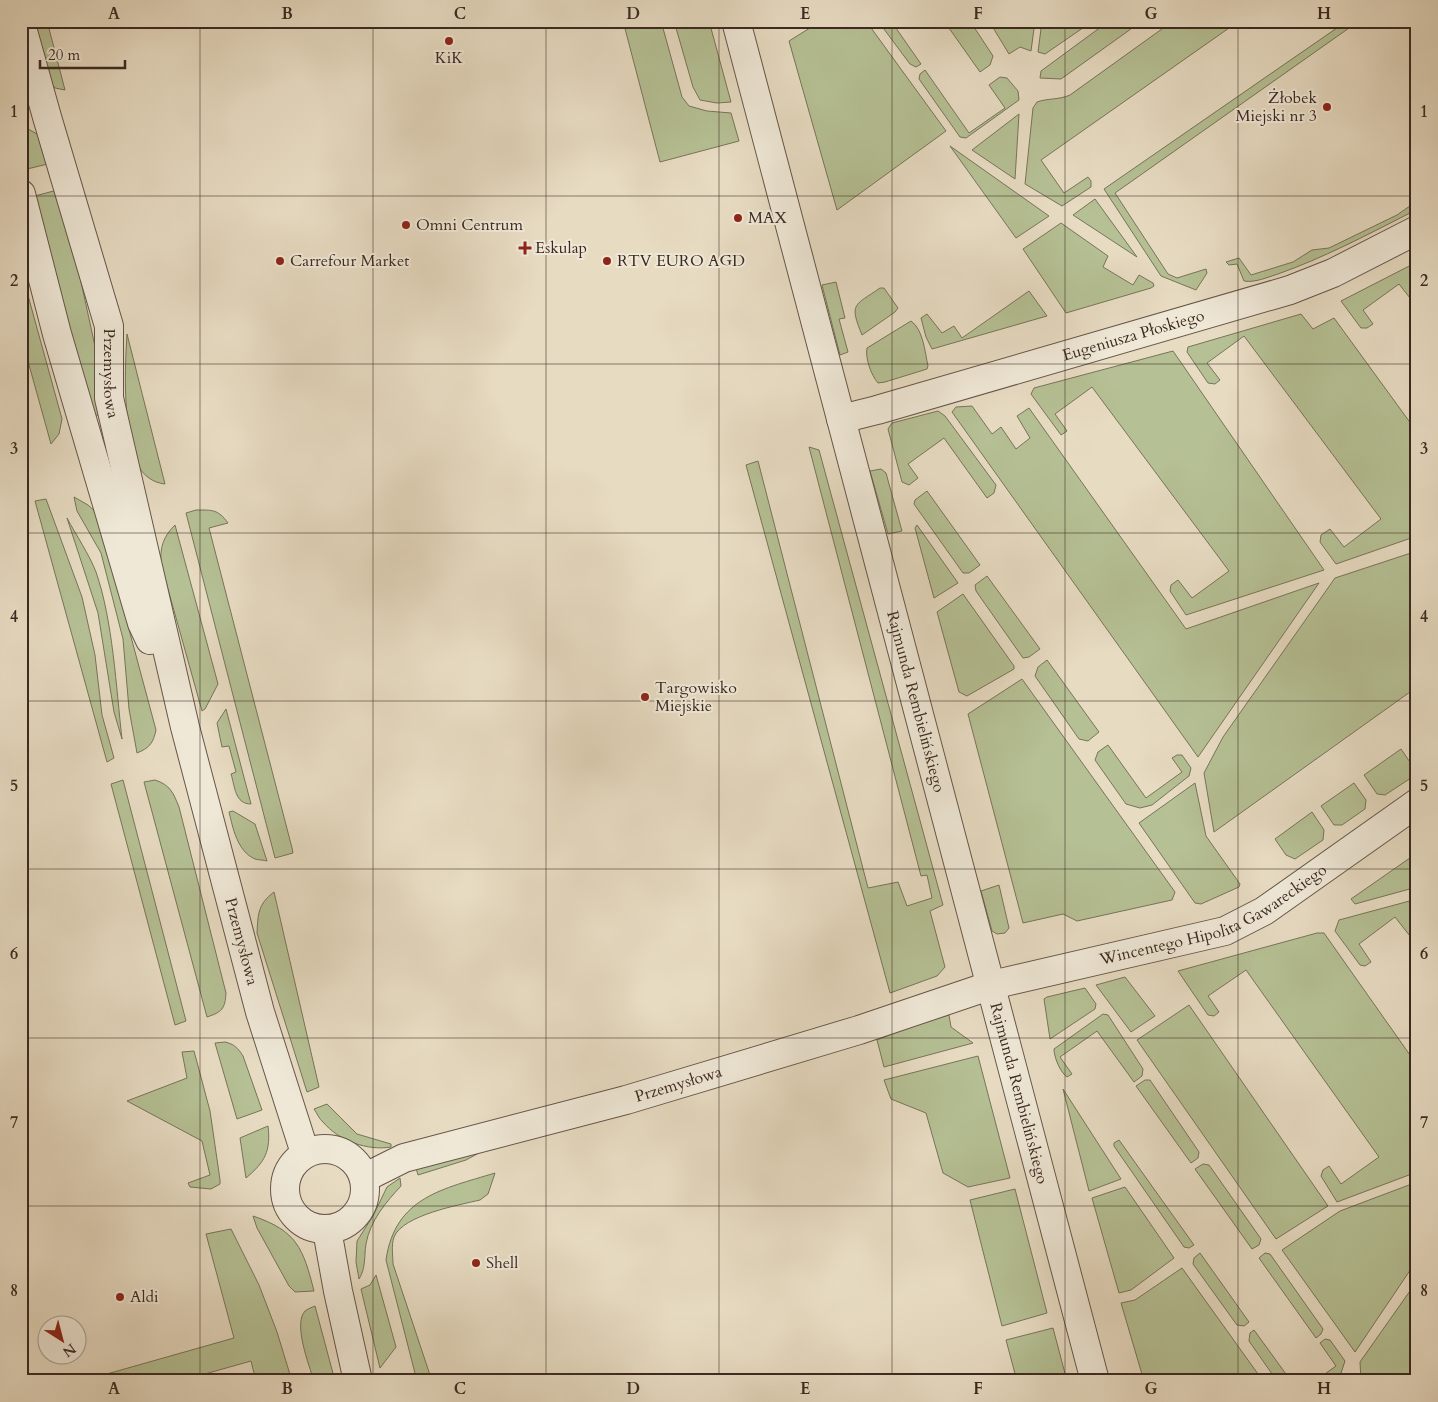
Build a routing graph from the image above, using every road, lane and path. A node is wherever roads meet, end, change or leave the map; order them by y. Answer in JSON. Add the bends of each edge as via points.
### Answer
{"nodes":[{"id":1,"x":736,"y":21,"type":"edge"},
{"id":2,"x":21,"y":24,"type":"edge"},
{"id":3,"x":21,"y":194,"type":"edge"},
{"id":4,"x":1417,"y":230,"type":"edge"},
{"id":5,"x":841,"y":418,"type":"junction"},
{"id":6,"x":186,"y":727,"type":"junction"},
{"id":7,"x":1417,"y":803,"type":"edge"},
{"id":8,"x":992,"y":985,"type":"junction"},
{"id":9,"x":305,"y":1154,"type":"junction"},
{"id":10,"x":364,"y":1178,"type":"junction"},
{"id":11,"x":327,"y":1230,"type":"junction"},
{"id":12,"x":358,"y":1381,"type":"edge"},
{"id":13,"x":1095,"y":1381,"type":"edge"}],
"edges":[{"from":1,"to":5,"type":"street","name":"Rajmunda Rembielińskiego"},
{"from":2,"to":6,"type":"street","name":"Przemysłowa","via":[[109,326],[109,398]]},
{"from":3,"to":6,"type":"street","name":"Przemysłowa","via":[[57,334],[142,623]]},
{"from":4,"to":5,"type":"street","name":"Eugeniusza Płoskiego","via":[[1333,273],[1290,290]]},
{"from":5,"to":8,"type":"street","name":"Rajmunda Rembielińskiego"},
{"from":6,"to":9,"type":"street","name":"Przemysłowa","via":[[260,1012]]},
{"from":7,"to":8,"type":"street","name":"Wincentego Hipolita Gawareckiego","via":[[1264,911],[1225,931]]},
{"from":8,"to":10,"type":"street","name":"Przemysłowa","via":[[859,1030],[626,1100],[404,1158]]},
{"from":8,"to":13,"type":"street","name":"Rajmunda Rembielińskiego"},
{"from":9,"to":10,"type":"street","via":[[323,1148],[340,1151],[355,1162]]},
{"from":9,"to":11,"type":"street","via":[[292,1166],[284,1182],[286,1200],[294,1217],[309,1227]]},
{"from":10,"to":11,"type":"street","via":[[365,1196],[358,1213],[345,1225]]},
{"from":11,"to":12,"type":"street"}]}
